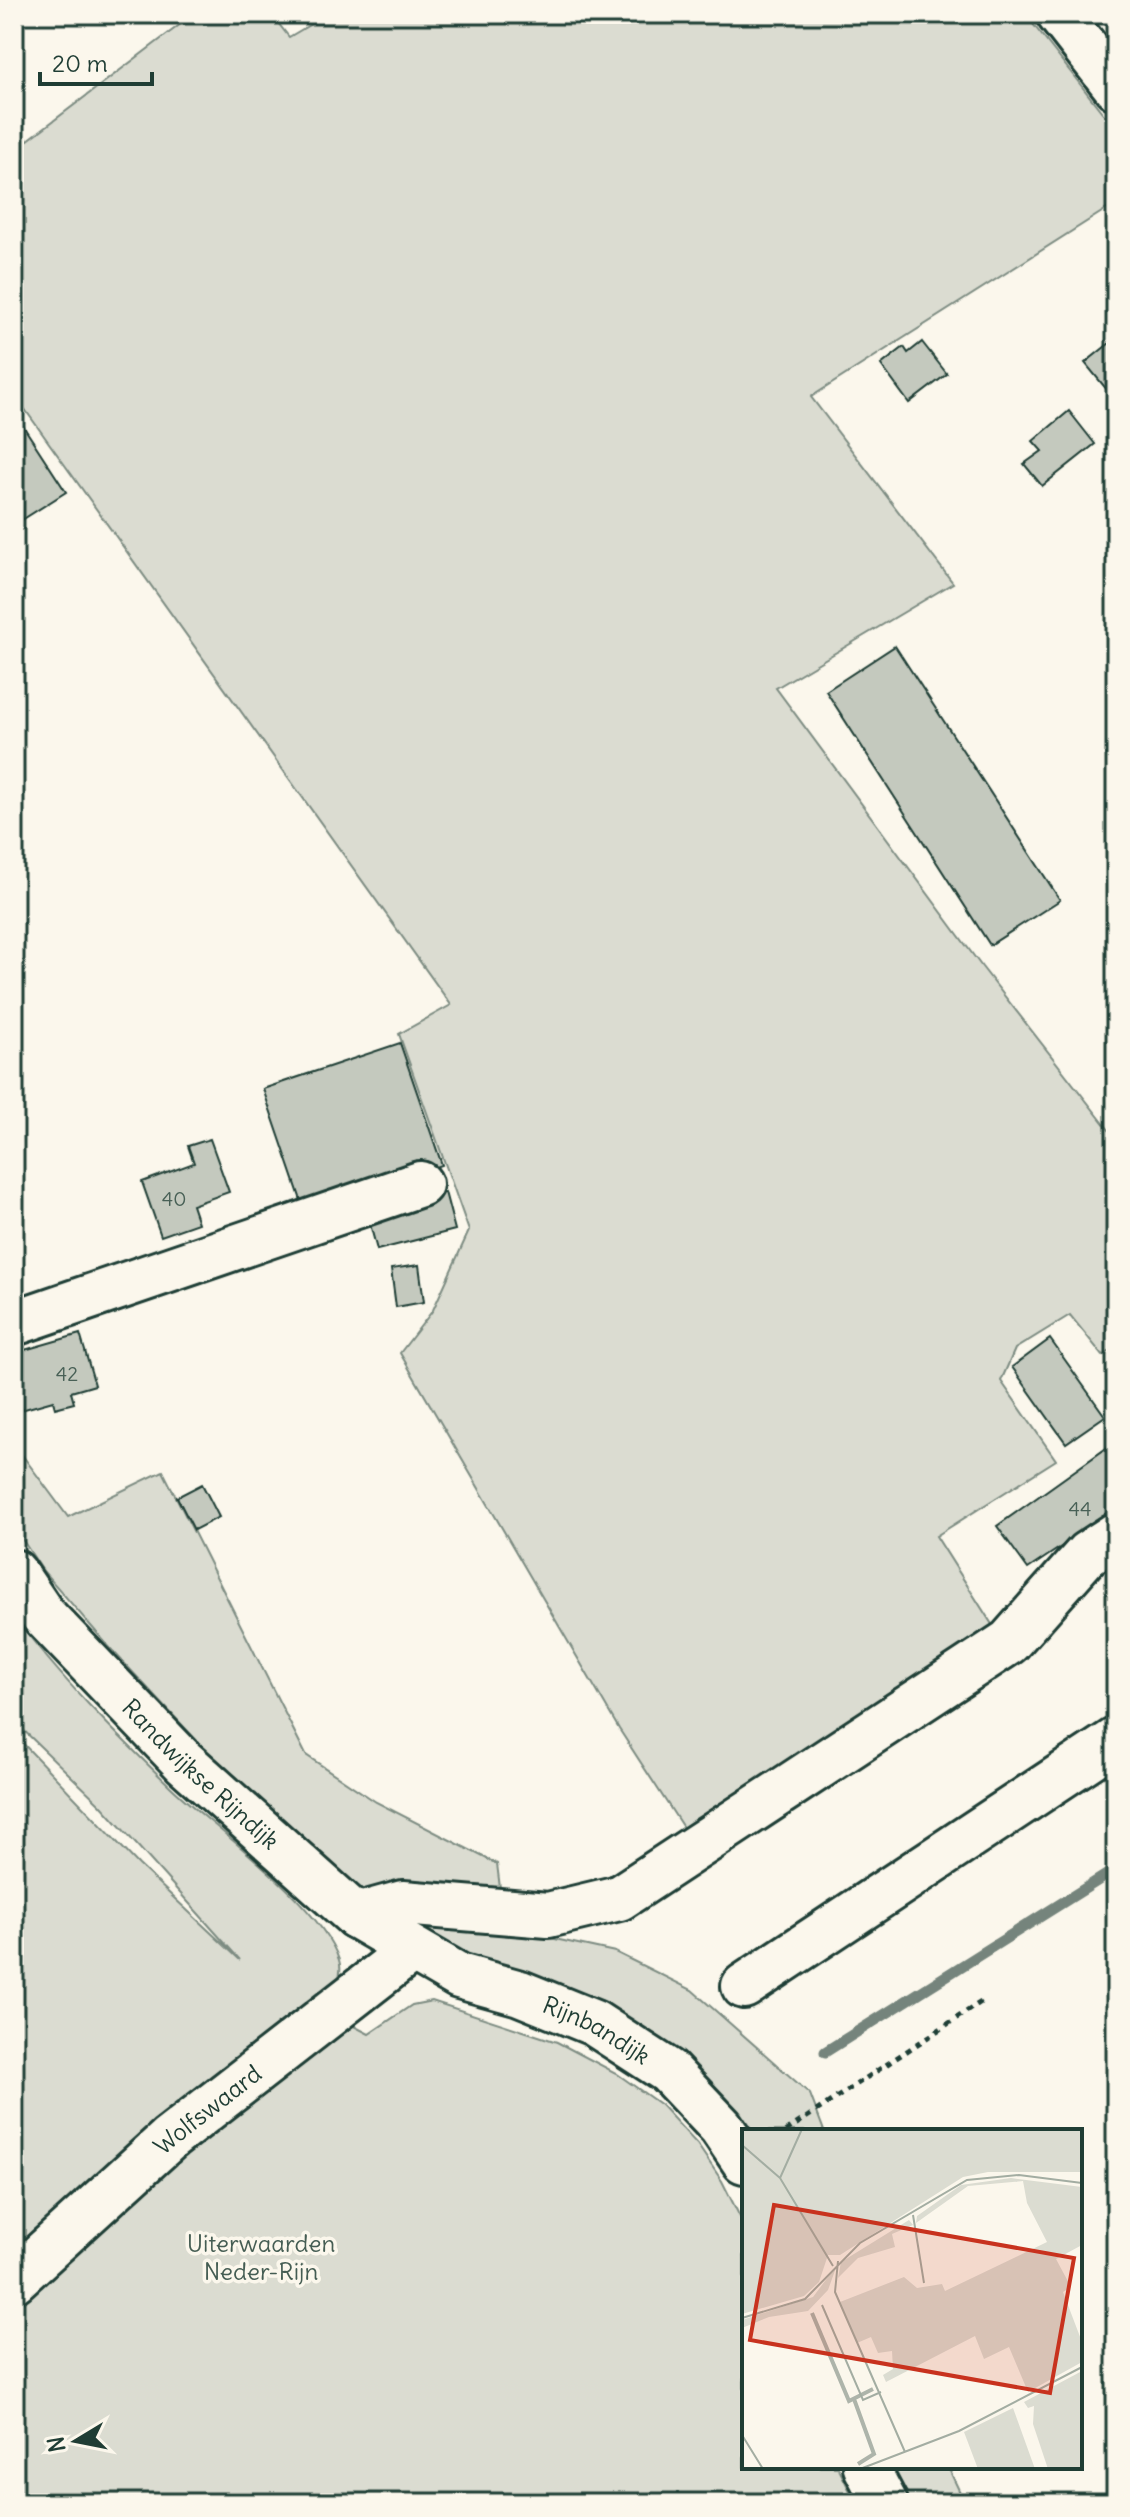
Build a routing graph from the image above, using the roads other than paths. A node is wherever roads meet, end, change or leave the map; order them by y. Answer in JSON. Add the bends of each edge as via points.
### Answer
{"nodes":[{"id":1,"x":1059,"y":14,"type":"edge"},
{"id":2,"x":1116,"y":87,"type":"edge"},
{"id":3,"x":420,"y":1184,"type":"dead end"},
{"id":4,"x":14,"y":1323,"type":"edge"},
{"id":5,"x":1116,"y":1535,"type":"edge"},
{"id":6,"x":14,"y":1572,"type":"edge"},
{"id":7,"x":1116,"y":1740,"type":"edge"},
{"id":8,"x":356,"y":1916,"type":"junction"},
{"id":9,"x":412,"y":1950,"type":"junction"},
{"id":10,"x":744,"y":1986,"type":"dead end"},
{"id":11,"x":742,"y":2158,"type":"edge"},
{"id":12,"x":14,"y":2280,"type":"edge"},
{"id":13,"x":867,"y":2469,"type":"edge"},
{"id":14,"x":885,"y":2503,"type":"edge"}],
"edges":[{"from":1,"to":2,"type":"street"},
{"from":3,"to":4,"type":"street"},
{"from":5,"to":8,"type":"street","via":[[1087,1554],[1009,1642],[619,1898],[548,1915],[403,1903]]},
{"from":6,"to":8,"type":"street","name":"Randwijkse Rijndijk","via":[[43,1615],[184,1762]]},
{"from":7,"to":10,"type":"street"},
{"from":8,"to":9,"type":"street","name":"Randwijkse Rijndijk"},
{"from":9,"to":11,"type":"street","name":"Rijnbandijk","via":[[459,1976],[520,1993],[594,2023],[668,2071],[721,2127]]},
{"from":9,"to":12,"type":"street","name":"Wolfswaard","via":[[169,2139]]},
{"from":13,"to":14,"type":"street"}]}
